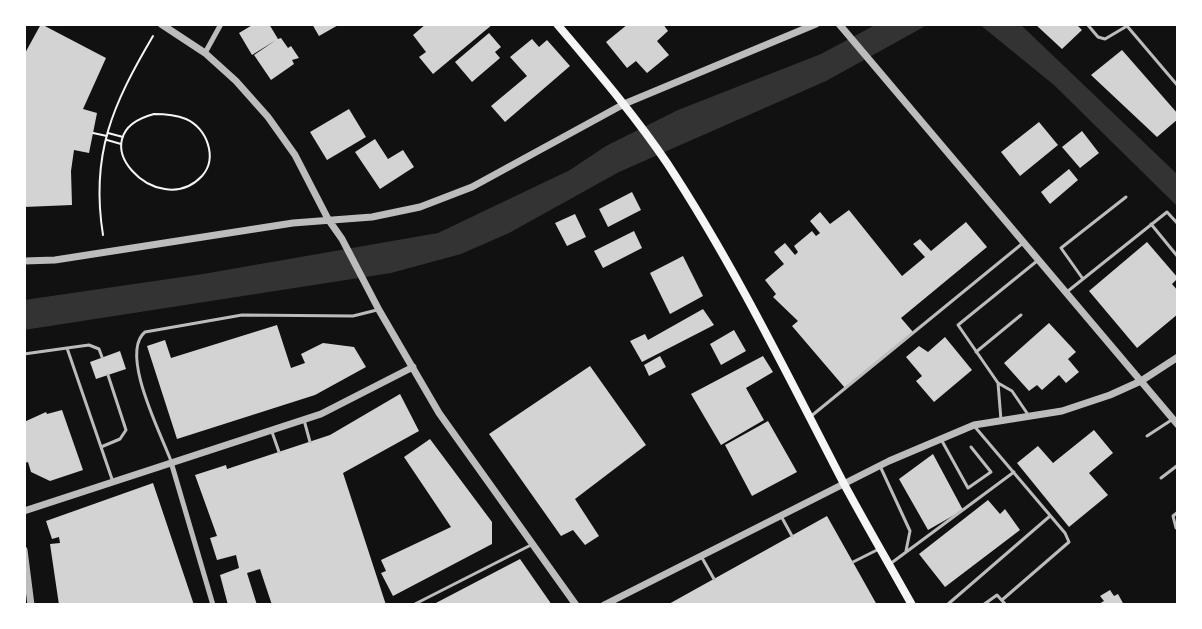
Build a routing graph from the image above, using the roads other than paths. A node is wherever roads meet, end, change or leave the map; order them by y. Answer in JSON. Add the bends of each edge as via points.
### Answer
{"nodes":[{"id":1,"x":161,"y":24,"type":"edge"},
{"id":2,"x":221,"y":24,"type":"edge"},
{"id":3,"x":557,"y":24,"type":"edge"},
{"id":4,"x":816,"y":24,"type":"edge"},
{"id":5,"x":839,"y":24,"type":"edge"},
{"id":6,"x":1087,"y":24,"type":"edge"},
{"id":7,"x":1128,"y":25,"type":"edge"},
{"id":8,"x":173,"y":27,"type":"edge"},
{"id":9,"x":205,"y":54,"type":"junction"},
{"id":10,"x":1178,"y":86,"type":"edge"},
{"id":11,"x":624,"y":104,"type":"junction"},
{"id":12,"x":1126,"y":197,"type":"dead end"},
{"id":13,"x":328,"y":219,"type":"junction"},
{"id":14,"x":1151,"y":224,"type":"junction"},
{"id":15,"x":1178,"y":224,"type":"edge"},
{"id":16,"x":1024,"y":243,"type":"junction"},
{"id":17,"x":1178,"y":257,"type":"edge"},
{"id":18,"x":1039,"y":260,"type":"junction"},
{"id":19,"x":24,"y":261,"type":"edge"},
{"id":20,"x":1083,"y":279,"type":"junction"},
{"id":21,"x":1066,"y":292,"type":"junction"},
{"id":22,"x":379,"y":310,"type":"junction"},
{"id":23,"x":1022,"y":315,"type":"dead end"},
{"id":24,"x":67,"y":348,"type":"junction"},
{"id":25,"x":976,"y":352,"type":"junction"},
{"id":26,"x":24,"y":354,"type":"edge"},
{"id":27,"x":102,"y":357,"type":"dead end"},
{"id":28,"x":1178,"y":357,"type":"edge"},
{"id":29,"x":413,"y":367,"type":"junction"},
{"id":30,"x":108,"y":375,"type":"dead end"},
{"id":31,"x":1141,"y":381,"type":"junction"},
{"id":32,"x":998,"y":383,"type":"junction"},
{"id":33,"x":1029,"y":416,"type":"junction"},
{"id":34,"x":810,"y":417,"type":"junction"},
{"id":35,"x":304,"y":420,"type":"junction"},
{"id":36,"x":1001,"y":420,"type":"junction"},
{"id":37,"x":1175,"y":422,"type":"edge"},
{"id":38,"x":974,"y":425,"type":"junction"},
{"id":39,"x":271,"y":430,"type":"junction"},
{"id":40,"x":1147,"y":436,"type":"dead end"},
{"id":41,"x":941,"y":439,"type":"junction"},
{"id":42,"x":310,"y":442,"type":"dead end"},
{"id":43,"x":101,"y":447,"type":"junction"},
{"id":44,"x":971,"y":447,"type":"dead end"},
{"id":45,"x":279,"y":452,"type":"dead end"},
{"id":46,"x":171,"y":462,"type":"junction"},
{"id":47,"x":880,"y":465,"type":"junction"},
{"id":48,"x":1178,"y":465,"type":"edge"},
{"id":49,"x":1014,"y":472,"type":"junction"},
{"id":50,"x":1161,"y":478,"type":"dead end"},
{"id":51,"x":113,"y":482,"type":"junction"},
{"id":52,"x":844,"y":483,"type":"junction"},
{"id":53,"x":24,"y":511,"type":"edge"},
{"id":54,"x":1178,"y":512,"type":"edge"},
{"id":55,"x":780,"y":515,"type":"junction"},
{"id":56,"x":1050,"y":515,"type":"junction"},
{"id":57,"x":1176,"y":528,"type":"dead end"},
{"id":58,"x":792,"y":536,"type":"dead end"},
{"id":59,"x":532,"y":544,"type":"junction"},
{"id":60,"x":880,"y":548,"type":"junction"},
{"id":61,"x":24,"y":550,"type":"edge"},
{"id":62,"x":905,"y":553,"type":"junction"},
{"id":63,"x":700,"y":555,"type":"junction"},
{"id":64,"x":853,"y":562,"type":"dead end"},
{"id":65,"x":890,"y":565,"type":"junction"},
{"id":66,"x":714,"y":579,"type":"dead end"},
{"id":67,"x":1002,"y":600,"type":"junction"},
{"id":68,"x":31,"y":605,"type":"edge"},
{"id":69,"x":213,"y":605,"type":"edge"},
{"id":70,"x":413,"y":605,"type":"edge"},
{"id":71,"x":576,"y":605,"type":"edge"},
{"id":72,"x":604,"y":605,"type":"edge"},
{"id":73,"x":912,"y":605,"type":"edge"},
{"id":74,"x":947,"y":605,"type":"edge"},
{"id":75,"x":983,"y":605,"type":"edge"},
{"id":76,"x":1006,"y":605,"type":"edge"}],
"edges":[{"from":1,"to":8,"type":"street"},
{"from":2,"to":9,"type":"street"},
{"from":3,"to":11,"type":"main road"},
{"from":4,"to":11,"type":"street"},
{"from":5,"to":16,"type":"street"},
{"from":6,"to":7,"type":"lane","via":[[1098,37],[1106,39]]},
{"from":7,"to":10,"type":"lane"},
{"from":8,"to":9,"type":"street"},
{"from":9,"to":13,"type":"street","via":[[268,117],[296,155]]},
{"from":11,"to":13,"type":"street","via":[[472,187],[410,209],[372,217]]},
{"from":11,"to":34,"type":"main road","via":[[666,161],[735,275]]},
{"from":12,"to":20,"type":"lane","via":[[1061,248]]},
{"from":13,"to":19,"type":"street","via":[[55,260]]},
{"from":13,"to":22,"type":"street"},
{"from":14,"to":15,"type":"lane","via":[[1167,212]]},
{"from":14,"to":17,"type":"lane"},
{"from":14,"to":20,"type":"lane"},
{"from":16,"to":18,"type":"street"},
{"from":16,"to":34,"type":"lane"},
{"from":18,"to":21,"type":"street"},
{"from":18,"to":25,"type":"lane","via":[[958,325]]},
{"from":20,"to":21,"type":"lane"},
{"from":21,"to":31,"type":"street"},
{"from":22,"to":29,"type":"street"},
{"from":22,"to":46,"type":"lane","via":[[353,316],[242,315],[145,332],[135,344],[136,369]]},
{"from":23,"to":25,"type":"lane"},
{"from":24,"to":26,"type":"lane"},
{"from":24,"to":27,"type":"lane","via":[[89,345],[99,349]]},
{"from":24,"to":43,"type":"lane"},
{"from":25,"to":32,"type":"lane"},
{"from":28,"to":31,"type":"street"},
{"from":29,"to":35,"type":"street"},
{"from":29,"to":59,"type":"street","via":[[439,413]]},
{"from":30,"to":43,"type":"lane","via":[[126,430],[120,439]]},
{"from":31,"to":33,"type":"street","via":[[1062,411]]},
{"from":31,"to":37,"type":"street"},
{"from":32,"to":33,"type":"lane","via":[[1012,391]]},
{"from":32,"to":36,"type":"lane"},
{"from":33,"to":36,"type":"street"},
{"from":34,"to":52,"type":"main road"},
{"from":35,"to":39,"type":"street"},
{"from":35,"to":42,"type":"lane"},
{"from":36,"to":38,"type":"street"},
{"from":37,"to":40,"type":"lane"},
{"from":38,"to":41,"type":"street"},
{"from":38,"to":49,"type":"lane"},
{"from":39,"to":45,"type":"lane"},
{"from":39,"to":46,"type":"street"},
{"from":41,"to":44,"type":"lane","via":[[968,488],[991,472]]},
{"from":41,"to":47,"type":"street"},
{"from":43,"to":51,"type":"lane"},
{"from":46,"to":51,"type":"street"},
{"from":46,"to":69,"type":"street"},
{"from":47,"to":52,"type":"street"},
{"from":47,"to":62,"type":"lane","via":[[910,531]]},
{"from":48,"to":50,"type":"lane"},
{"from":49,"to":56,"type":"lane"},
{"from":49,"to":62,"type":"lane"},
{"from":51,"to":53,"type":"street"},
{"from":52,"to":55,"type":"street"},
{"from":52,"to":60,"type":"main road"},
{"from":54,"to":57,"type":"lane","via":[[1173,516]]},
{"from":55,"to":58,"type":"lane"},
{"from":55,"to":63,"type":"street"},
{"from":56,"to":67,"type":"lane","via":[[1069,543]]},
{"from":56,"to":74,"type":"lane"},
{"from":59,"to":70,"type":"lane"},
{"from":59,"to":71,"type":"street"},
{"from":60,"to":64,"type":"lane"},
{"from":60,"to":65,"type":"main road"},
{"from":61,"to":68,"type":"street"},
{"from":62,"to":65,"type":"lane"},
{"from":63,"to":66,"type":"lane"},
{"from":63,"to":72,"type":"street"},
{"from":65,"to":73,"type":"main road"},
{"from":67,"to":75,"type":"lane","via":[[997,595]]},
{"from":67,"to":76,"type":"lane"}]}
